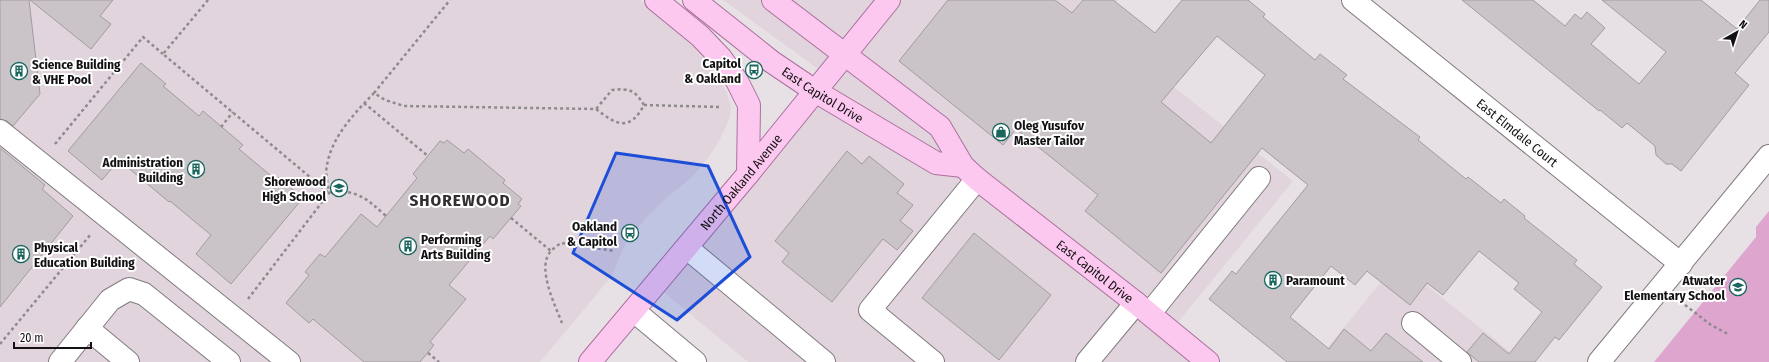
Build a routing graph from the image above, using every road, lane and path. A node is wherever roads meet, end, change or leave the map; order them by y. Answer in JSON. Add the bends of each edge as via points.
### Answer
{"nodes":[{"id":1,"x":208,"y":0,"type":"edge"},
{"id":2,"x":450,"y":0,"type":"edge"},
{"id":3,"x":656,"y":0,"type":"edge"},
{"id":4,"x":694,"y":0,"type":"edge"},
{"id":5,"x":773,"y":0,"type":"edge"},
{"id":6,"x":889,"y":0,"type":"edge"},
{"id":7,"x":1353,"y":0,"type":"edge"},
{"id":8,"x":163,"y":54,"type":"junction"},
{"id":9,"x":845,"y":55,"type":"junction"},
{"id":10,"x":815,"y":91,"type":"junction"},
{"id":11,"x":374,"y":93,"type":"junction"},
{"id":12,"x":364,"y":103,"type":"junction"},
{"id":13,"x":644,"y":105,"type":"junction"},
{"id":14,"x":719,"y":107,"type":"dead end"},
{"id":15,"x":596,"y":109,"type":"junction"},
{"id":16,"x":233,"y":112,"type":"junction"},
{"id":17,"x":222,"y":127,"type":"dead end"},
{"id":18,"x":0,"y":131,"type":"edge"},
{"id":19,"x":50,"y":150,"type":"dead end"},
{"id":20,"x":428,"y":156,"type":"dead end"},
{"id":21,"x":1769,"y":156,"type":"edge"},
{"id":22,"x":970,"y":172,"type":"junction"},
{"id":23,"x":748,"y":174,"type":"junction"},
{"id":24,"x":1259,"y":178,"type":"dead end"},
{"id":25,"x":329,"y":193,"type":"junction"},
{"id":26,"x":106,"y":216,"type":"junction"},
{"id":27,"x":386,"y":216,"type":"dead end"},
{"id":28,"x":511,"y":218,"type":"dead end"},
{"id":29,"x":687,"y":248,"type":"junction"},
{"id":30,"x":551,"y":251,"type":"junction"},
{"id":31,"x":615,"y":251,"type":"dead end"},
{"id":32,"x":1681,"y":264,"type":"junction"},
{"id":33,"x":247,"y":299,"type":"dead end"},
{"id":34,"x":1685,"y":305,"type":"dead end"},
{"id":35,"x":1143,"y":308,"type":"junction"},
{"id":36,"x":634,"y":311,"type":"junction"},
{"id":37,"x":562,"y":323,"type":"dead end"},
{"id":38,"x":1413,"y":323,"type":"dead end"},
{"id":39,"x":87,"y":328,"type":"junction"},
{"id":40,"x":1728,"y":334,"type":"dead end"},
{"id":41,"x":0,"y":344,"type":"edge"},
{"id":42,"x":428,"y":353,"type":"dead end"},
{"id":43,"x":60,"y":362,"type":"edge"},
{"id":44,"x":128,"y":362,"type":"edge"},
{"id":45,"x":229,"y":362,"type":"edge"},
{"id":46,"x":289,"y":362,"type":"edge"},
{"id":47,"x":439,"y":362,"type":"edge"},
{"id":48,"x":590,"y":362,"type":"edge"},
{"id":49,"x":695,"y":362,"type":"edge"},
{"id":50,"x":824,"y":362,"type":"edge"},
{"id":51,"x":933,"y":362,"type":"edge"},
{"id":52,"x":1087,"y":362,"type":"edge"},
{"id":53,"x":1208,"y":362,"type":"edge"},
{"id":54,"x":1460,"y":362,"type":"edge"},
{"id":55,"x":1599,"y":362,"type":"edge"}],
"edges":[{"from":1,"to":8,"type":"path"},
{"from":2,"to":11,"type":"path"},
{"from":3,"to":23,"type":"main road","via":[[700,36],[721,58],[737,81],[749,106]]},
{"from":4,"to":10,"type":"main road","name":"East Capitol Drive","via":[[772,62]]},
{"from":5,"to":9,"type":"main road","name":"East Capitol Drive"},
{"from":6,"to":9,"type":"main road","name":"North Oakland Avenue"},
{"from":7,"to":32,"type":"street","name":"East Elmdale Court"},
{"from":8,"to":16,"type":"path"},
{"from":8,"to":19,"type":"path","via":[[143,37]]},
{"from":9,"to":10,"type":"main road","name":"North Oakland Avenue"},
{"from":9,"to":22,"type":"main road","name":"East Capitol Drive","via":[[940,127]]},
{"from":10,"to":22,"type":"main road","name":"East Capitol Drive","via":[[936,163]]},
{"from":10,"to":23,"type":"main road","name":"North Oakland Avenue"},
{"from":11,"to":12,"type":"path"},
{"from":11,"to":15,"type":"path","via":[[385,100],[404,106]]},
{"from":12,"to":20,"type":"path"},
{"from":12,"to":25,"type":"path","via":[[347,122],[326,165]]},
{"from":13,"to":14,"type":"path"},
{"from":13,"to":15,"type":"path","via":[[639,115],[627,123],[616,123]]},
{"from":13,"to":15,"type":"path","via":[[638,95],[626,89],[612,90]]},
{"from":16,"to":17,"type":"path"},
{"from":16,"to":25,"type":"path"},
{"from":18,"to":26,"type":"street"},
{"from":21,"to":32,"type":"street"},
{"from":22,"to":35,"type":"main road","name":"East Capitol Drive"},
{"from":22,"to":51,"type":"street","via":[[870,310]]},
{"from":23,"to":29,"type":"main road","name":"North Oakland Avenue"},
{"from":24,"to":35,"type":"street"},
{"from":25,"to":27,"type":"path","via":[[353,192],[362,196]]},
{"from":25,"to":33,"type":"path"},
{"from":26,"to":41,"type":"path"},
{"from":26,"to":46,"type":"street"},
{"from":28,"to":30,"type":"path"},
{"from":29,"to":36,"type":"main road","name":"North Oakland Avenue"},
{"from":29,"to":50,"type":"street"},
{"from":30,"to":31,"type":"path","via":[[561,243]]},
{"from":30,"to":37,"type":"path","via":[[545,261],[545,274]]},
{"from":32,"to":55,"type":"street"},
{"from":34,"to":40,"type":"path","via":[[1710,325]]},
{"from":35,"to":52,"type":"street"},
{"from":35,"to":53,"type":"main road","name":"East Capitol Drive"},
{"from":36,"to":48,"type":"main road","name":"North Oakland Avenue"},
{"from":36,"to":49,"type":"street"},
{"from":38,"to":54,"type":"street"},
{"from":39,"to":43,"type":"street"},
{"from":39,"to":44,"type":"street"},
{"from":39,"to":45,"type":"street","via":[[110,300],[129,290],[144,294]]},
{"from":42,"to":47,"type":"path"}]}
